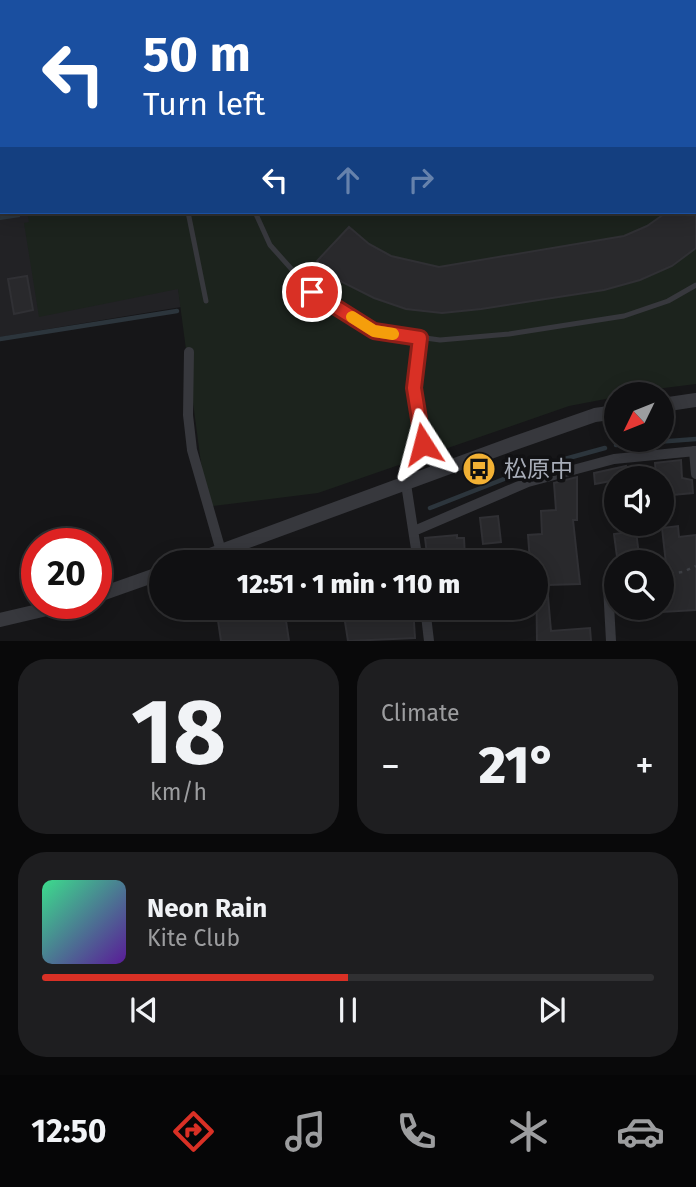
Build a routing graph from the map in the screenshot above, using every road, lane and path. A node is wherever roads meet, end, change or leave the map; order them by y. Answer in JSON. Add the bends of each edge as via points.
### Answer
{"nodes":[{"id":1,"x":188,"y":214,"type":"edge"},
{"id":2,"x":256,"y":214,"type":"edge"},
{"id":3,"x":696,"y":285,"type":"edge"},
{"id":4,"x":206,"y":301,"type":"dead end"},
{"id":5,"x":420,"y":338,"type":"junction"},
{"id":6,"x":189,"y":352,"type":"dead end"},
{"id":7,"x":696,"y":400,"type":"edge"},
{"id":8,"x":674,"y":403,"type":"edge"},
{"id":9,"x":604,"y":414,"type":"edge"},
{"id":10,"x":695,"y":451,"type":"edge"},
{"id":11,"x":435,"y":473,"type":"junction"},
{"id":12,"x":696,"y":474,"type":"edge"},
{"id":13,"x":406,"y":484,"type":"junction"},
{"id":14,"x":414,"y":531,"type":"junction"},
{"id":15,"x":221,"y":550,"type":"edge"},
{"id":16,"x":224,"y":550,"type":"edge"},
{"id":17,"x":416,"y":550,"type":"edge"},
{"id":18,"x":696,"y":566,"type":"edge"},
{"id":19,"x":674,"y":573,"type":"edge"},
{"id":20,"x":149,"y":577,"type":"edge"},
{"id":21,"x":112,"y":590,"type":"edge"},
{"id":22,"x":21,"y":615,"type":"edge"},
{"id":23,"x":0,"y":620,"type":"edge"},
{"id":24,"x":427,"y":620,"type":"edge"},
{"id":25,"x":610,"y":620,"type":"edge"},
{"id":26,"x":429,"y":641,"type":"edge"},
{"id":27,"x":611,"y":641,"type":"edge"}],
"edges":[{"from":1,"to":4,"type":"lane"},
{"from":2,"to":5,"type":"lane","via":[[270,245],[312,292],[374,331]]},
{"from":3,"to":5,"type":"lane","via":[[668,301],[624,316],[509,334]]},
{"from":5,"to":11,"type":"lane","via":[[414,388],[423,444]]},
{"from":6,"to":15,"type":"street","via":[[191,450]]},
{"from":7,"to":8,"type":"street"},
{"from":9,"to":11,"type":"street"},
{"from":10,"to":12,"type":"street"},
{"from":10,"to":14,"type":"street","via":[[614,459],[527,482]]},
{"from":11,"to":13,"type":"street"},
{"from":13,"to":14,"type":"street"},
{"from":13,"to":16,"type":"street"},
{"from":14,"to":17,"type":"street"},
{"from":18,"to":19,"type":"path"},
{"from":20,"to":21,"type":"street"},
{"from":22,"to":23,"type":"street"},
{"from":24,"to":26,"type":"street"},
{"from":25,"to":27,"type":"street"}]}
